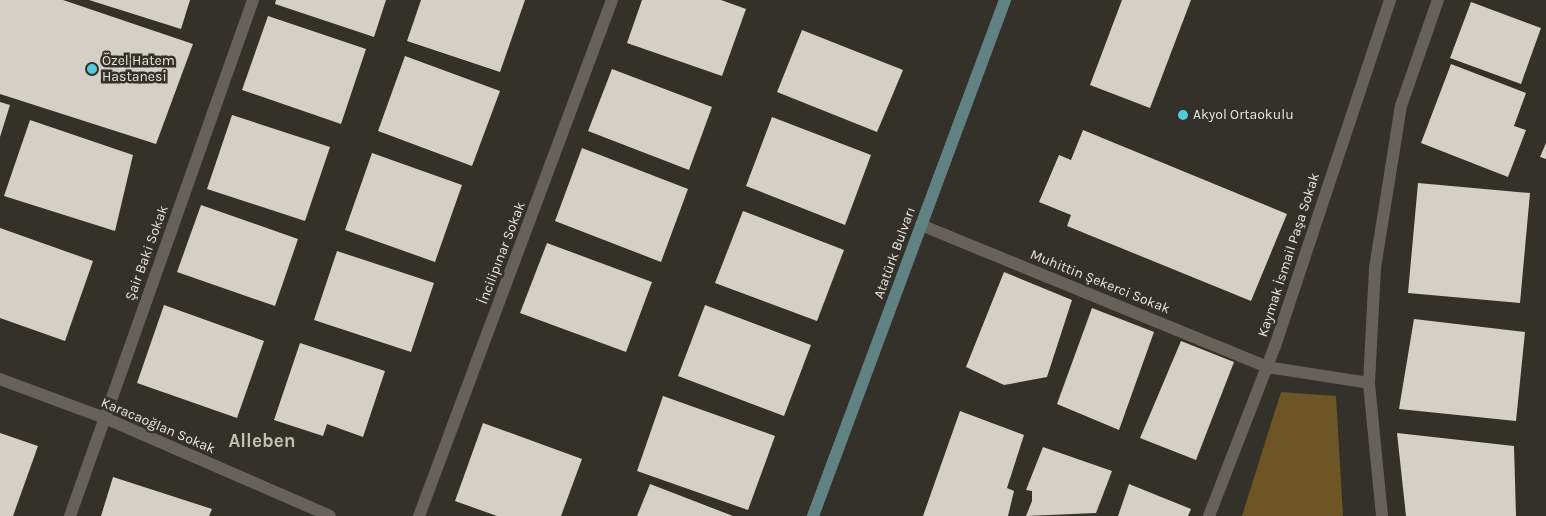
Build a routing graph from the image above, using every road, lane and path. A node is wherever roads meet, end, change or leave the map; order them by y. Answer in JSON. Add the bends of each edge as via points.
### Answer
{"nodes":[{"id":1,"x":253,"y":0,"type":"edge"},
{"id":2,"x":612,"y":0,"type":"edge"},
{"id":3,"x":1005,"y":0,"type":"edge"},
{"id":4,"x":1390,"y":0,"type":"edge"},
{"id":5,"x":1438,"y":0,"type":"edge"},
{"id":6,"x":921,"y":225,"type":"junction"},
{"id":7,"x":1267,"y":366,"type":"junction"},
{"id":8,"x":0,"y":379,"type":"edge"},
{"id":9,"x":1369,"y":383,"type":"junction"},
{"id":10,"x":105,"y":418,"type":"junction"},
{"id":11,"x":70,"y":516,"type":"edge"},
{"id":12,"x":330,"y":516,"type":"edge"},
{"id":13,"x":419,"y":516,"type":"edge"},
{"id":14,"x":813,"y":516,"type":"edge"},
{"id":15,"x":1209,"y":516,"type":"edge"},
{"id":16,"x":1382,"y":516,"type":"edge"}],
"edges":[{"from":1,"to":10,"type":"street","name":"Şair Baki Sokak"},
{"from":2,"to":13,"type":"street","name":"İncilipınar Sokak"},
{"from":3,"to":6,"type":"main road","name":"Atatürk Bulvarı"},
{"from":4,"to":7,"type":"street","name":"Kaymak İsmail Paşa Sokak"},
{"from":5,"to":9,"type":"street","via":[[1401,106],[1375,268]]},
{"from":6,"to":7,"type":"street","name":"Muhittin Şekerci Sokak"},
{"from":6,"to":14,"type":"main road","name":"Atatürk Bulvarı"},
{"from":7,"to":9,"type":"street","name":"Muhittin Şekerci Sokak"},
{"from":7,"to":15,"type":"street","name":"Kaymak İsmail Paşa Sokak"},
{"from":8,"to":10,"type":"street","name":"Karacaoğlan Sokak"},
{"from":9,"to":16,"type":"street"},
{"from":10,"to":11,"type":"street","name":"Şair Baki Sokak"},
{"from":10,"to":12,"type":"street","name":"Karacaoğlan Sokak"}]}
